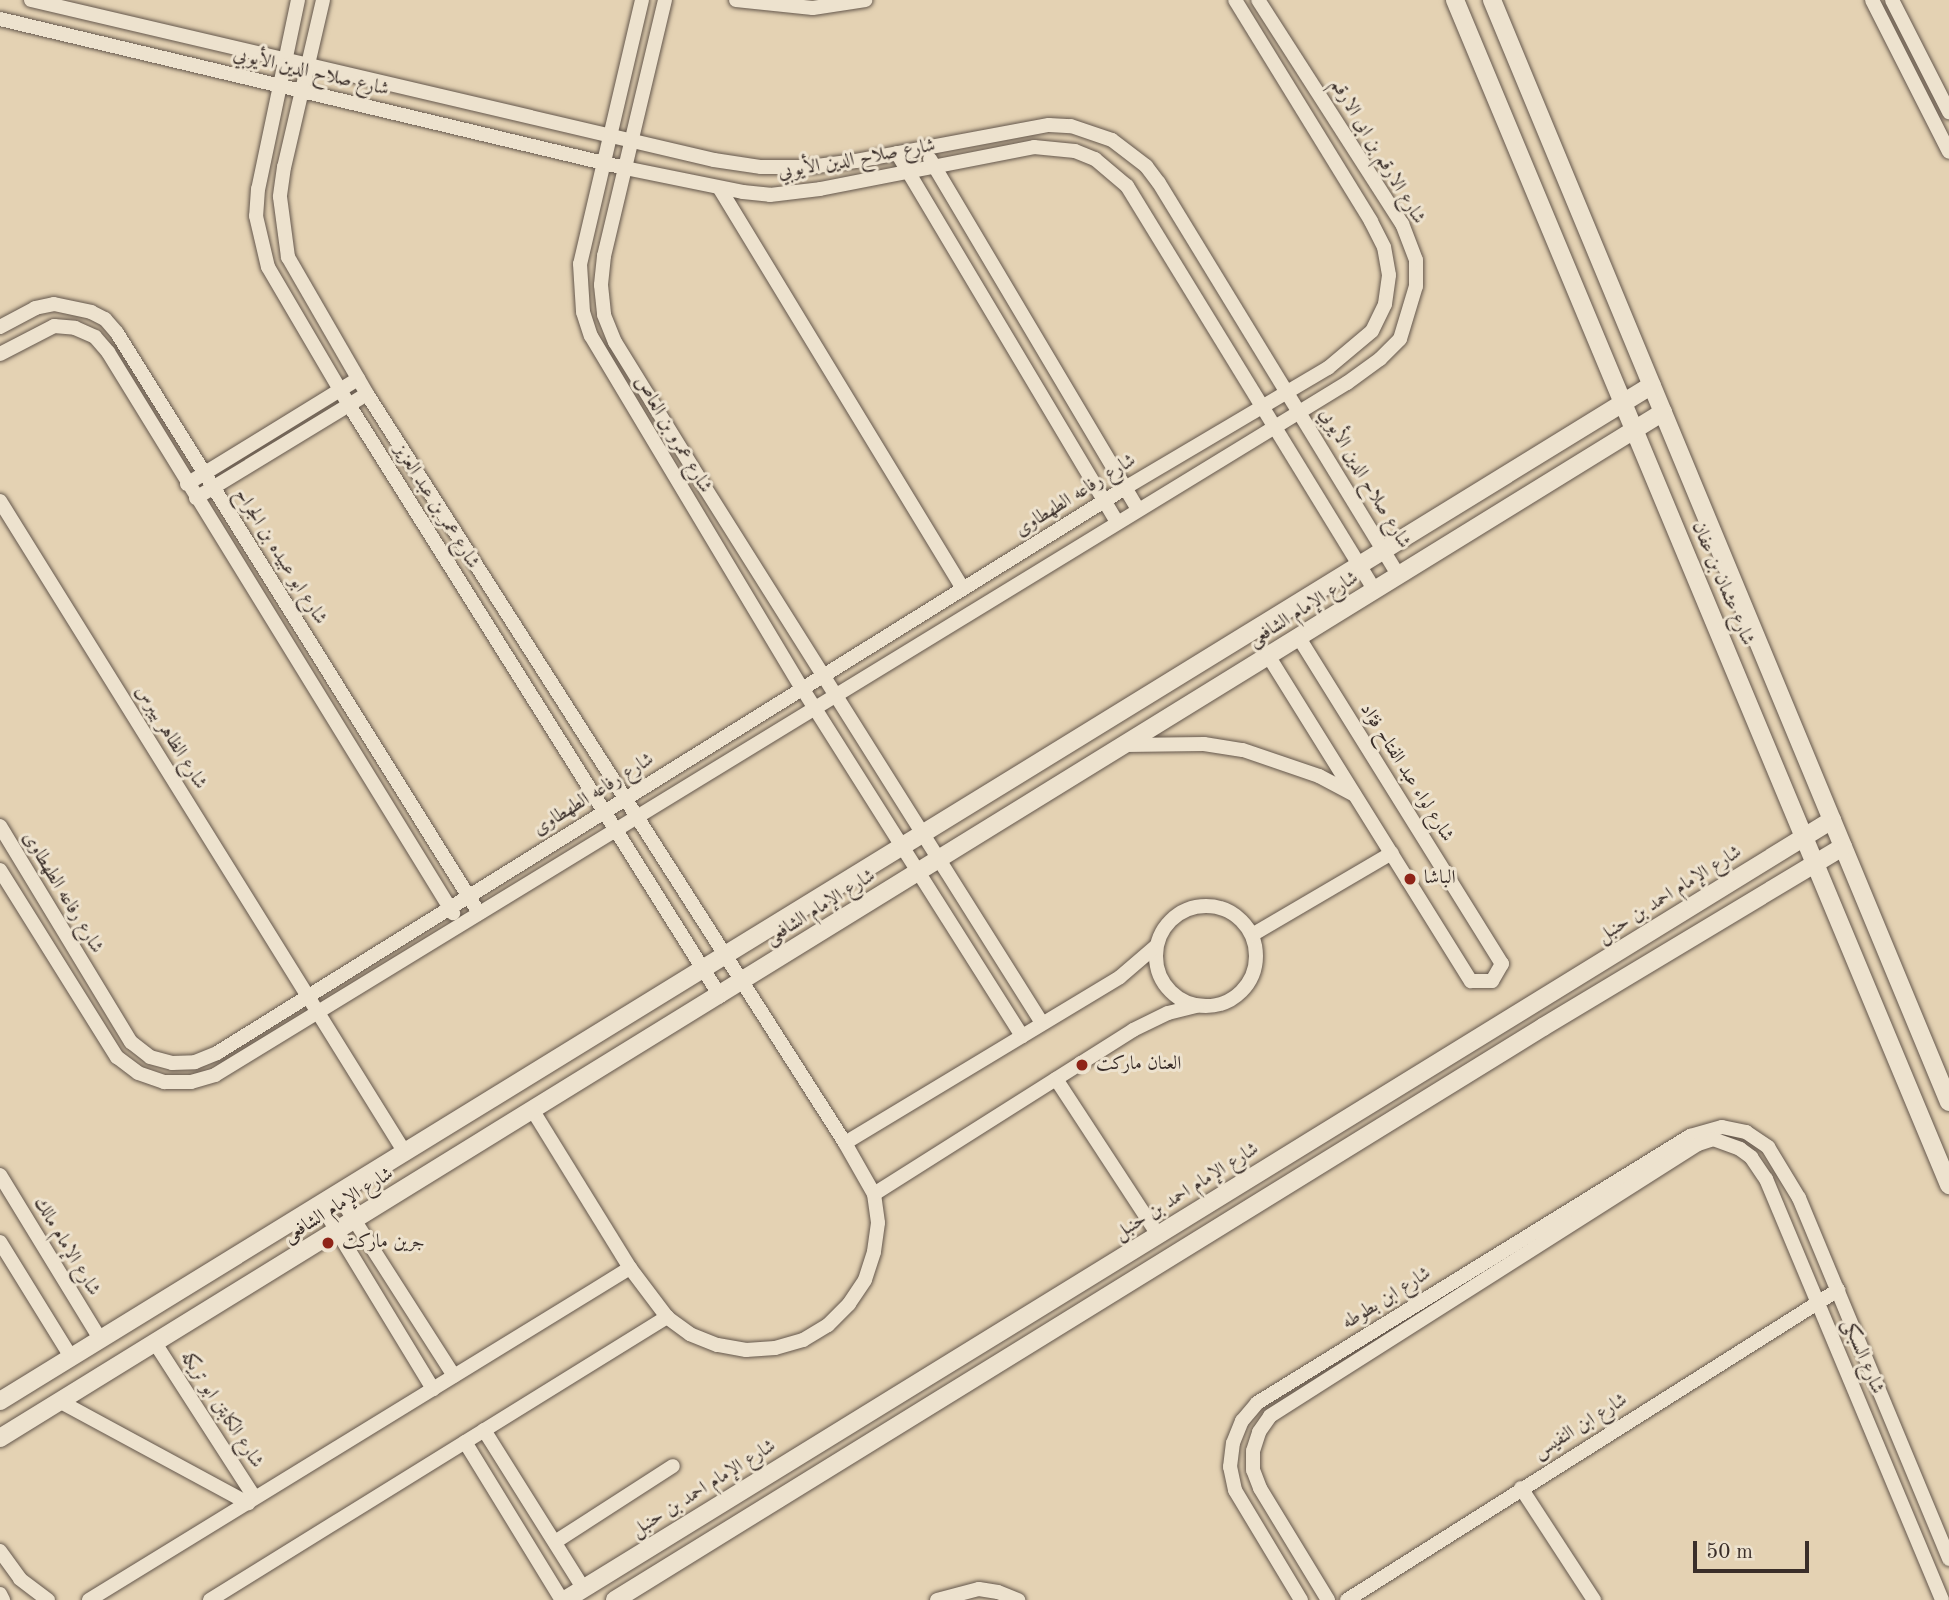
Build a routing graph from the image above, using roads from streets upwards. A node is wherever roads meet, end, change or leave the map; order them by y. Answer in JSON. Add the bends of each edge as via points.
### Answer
{"nodes":[{"id":1,"x":31,"y":0,"type":"edge"},
{"id":2,"x":298,"y":0,"type":"edge"},
{"id":3,"x":323,"y":0,"type":"edge"},
{"id":4,"x":642,"y":0,"type":"edge"},
{"id":5,"x":665,"y":0,"type":"edge"},
{"id":6,"x":736,"y":0,"type":"edge"},
{"id":7,"x":865,"y":0,"type":"edge"},
{"id":8,"x":1235,"y":0,"type":"edge"},
{"id":9,"x":1258,"y":0,"type":"edge"},
{"id":10,"x":1455,"y":0,"type":"edge"},
{"id":11,"x":1492,"y":0,"type":"edge"},
{"id":12,"x":1872,"y":0,"type":"edge"},
{"id":13,"x":1892,"y":0,"type":"edge"},
{"id":14,"x":0,"y":19,"type":"edge"},
{"id":15,"x":284,"y":60,"type":"junction"},
{"id":16,"x":307,"y":65,"type":"junction"},
{"id":17,"x":278,"y":85,"type":"junction"},
{"id":18,"x":300,"y":91,"type":"junction"},
{"id":19,"x":1949,"y":112,"type":"edge"},
{"id":20,"x":610,"y":134,"type":"junction"},
{"id":21,"x":632,"y":139,"type":"junction"},
{"id":22,"x":923,"y":147,"type":"junction"},
{"id":23,"x":1949,"y":152,"type":"edge"},
{"id":24,"x":897,"y":153,"type":"junction"},
{"id":25,"x":603,"y":163,"type":"junction"},
{"id":26,"x":1365,"y":165,"type":"junction"},
{"id":27,"x":934,"y":167,"type":"junction"},
{"id":28,"x":625,"y":168,"type":"junction"},
{"id":29,"x":908,"y":172,"type":"junction"},
{"id":30,"x":1345,"y":178,"type":"junction"},
{"id":31,"x":720,"y":189,"type":"junction"},
{"id":32,"x":0,"y":327,"type":"edge"},
{"id":33,"x":0,"y":354,"type":"edge"},
{"id":34,"x":358,"y":379,"type":"junction"},
{"id":35,"x":1652,"y":385,"type":"junction"},
{"id":36,"x":341,"y":390,"type":"junction"},
{"id":37,"x":1289,"y":391,"type":"junction"},
{"id":38,"x":367,"y":394,"type":"junction"},
{"id":39,"x":1624,"y":402,"type":"junction"},
{"id":40,"x":349,"y":405,"type":"junction"},
{"id":41,"x":1263,"y":406,"type":"junction"},
{"id":42,"x":1663,"y":412,"type":"junction"},
{"id":43,"x":1301,"y":413,"type":"junction"},
{"id":44,"x":1276,"y":428,"type":"junction"},
{"id":45,"x":1635,"y":429,"type":"junction"},
{"id":46,"x":205,"y":473,"type":"junction"},
{"id":47,"x":187,"y":484,"type":"junction"},
{"id":48,"x":215,"y":487,"type":"junction"},
{"id":49,"x":1125,"y":488,"type":"junction"},
{"id":50,"x":196,"y":498,"type":"junction"},
{"id":51,"x":1105,"y":500,"type":"junction"},
{"id":52,"x":0,"y":501,"type":"edge"},
{"id":53,"x":1138,"y":510,"type":"junction"},
{"id":54,"x":1117,"y":522,"type":"junction"},
{"id":55,"x":1384,"y":550,"type":"junction"},
{"id":56,"x":1360,"y":565,"type":"junction"},
{"id":57,"x":1399,"y":576,"type":"junction"},
{"id":58,"x":963,"y":588,"type":"junction"},
{"id":59,"x":1375,"y":591,"type":"junction"},
{"id":60,"x":1299,"y":638,"type":"junction"},
{"id":61,"x":1269,"y":657,"type":"junction"},
{"id":62,"x":822,"y":676,"type":"junction"},
{"id":63,"x":802,"y":688,"type":"junction"},
{"id":64,"x":835,"y":695,"type":"junction"},
{"id":65,"x":814,"y":707,"type":"junction"},
{"id":66,"x":1124,"y":745,"type":"junction"},
{"id":67,"x":1354,"y":795,"type":"junction"},
{"id":68,"x":624,"y":799,"type":"junction"},
{"id":69,"x":602,"y":812,"type":"junction"},
{"id":70,"x":635,"y":817,"type":"junction"},
{"id":71,"x":1832,"y":820,"type":"junction"},
{"id":72,"x":0,"y":826,"type":"edge"},
{"id":73,"x":613,"y":830,"type":"junction"},
{"id":74,"x":922,"y":833,"type":"junction"},
{"id":75,"x":1804,"y":837,"type":"junction"},
{"id":76,"x":902,"y":846,"type":"junction"},
{"id":77,"x":1843,"y":847,"type":"junction"},
{"id":78,"x":1391,"y":853,"type":"junction"},
{"id":79,"x":939,"y":860,"type":"junction"},
{"id":80,"x":1815,"y":864,"type":"junction"},
{"id":81,"x":0,"y":870,"type":"edge"},
{"id":82,"x":919,"y":872,"type":"junction"},
{"id":83,"x":468,"y":895,"type":"junction"},
{"id":84,"x":450,"y":907,"type":"junction"},
{"id":85,"x":479,"y":913,"type":"junction"},
{"id":86,"x":461,"y":925,"type":"junction"},
{"id":87,"x":1252,"y":935,"type":"junction"},
{"id":88,"x":1156,"y":946,"type":"junction"},
{"id":89,"x":723,"y":955,"type":"junction"},
{"id":90,"x":702,"y":968,"type":"junction"},
{"id":91,"x":740,"y":983,"type":"junction"},
{"id":92,"x":308,"y":995,"type":"junction"},
{"id":93,"x":720,"y":996,"type":"junction"},
{"id":94,"x":1196,"y":1006,"type":"junction"},
{"id":95,"x":1529,"y":1007,"type":"junction"},
{"id":96,"x":318,"y":1011,"type":"junction"},
{"id":97,"x":1042,"y":1023,"type":"junction"},
{"id":98,"x":1499,"y":1025,"type":"junction"},
{"id":99,"x":1542,"y":1027,"type":"junction"},
{"id":100,"x":1022,"y":1036,"type":"junction"},
{"id":101,"x":1513,"y":1046,"type":"junction"},
{"id":102,"x":1056,"y":1079,"type":"junction"},
{"id":103,"x":1949,"y":1102,"type":"edge"},
{"id":104,"x":533,"y":1111,"type":"junction"},
{"id":105,"x":1733,"y":1128,"type":"joint"},
{"id":106,"x":1728,"y":1142,"type":"joint"},
{"id":107,"x":845,"y":1143,"type":"junction"},
{"id":108,"x":404,"y":1152,"type":"junction"},
{"id":109,"x":0,"y":1175,"type":"edge"},
{"id":110,"x":1949,"y":1185,"type":"edge"},
{"id":111,"x":337,"y":1193,"type":"junction"},
{"id":112,"x":874,"y":1195,"type":"junction"},
{"id":113,"x":320,"y":1203,"type":"junction"},
{"id":114,"x":355,"y":1220,"type":"junction"},
{"id":115,"x":337,"y":1231,"type":"junction"},
{"id":116,"x":1158,"y":1235,"type":"junction"},
{"id":117,"x":0,"y":1242,"type":"edge"},
{"id":118,"x":1481,"y":1264,"type":"junction"},
{"id":119,"x":631,"y":1268,"type":"junction"},
{"id":120,"x":1489,"y":1277,"type":"junction"},
{"id":121,"x":1838,"y":1290,"type":"junction"},
{"id":122,"x":1818,"y":1302,"type":"junction"},
{"id":123,"x":667,"y":1317,"type":"junction"},
{"id":124,"x":100,"y":1339,"type":"junction"},
{"id":125,"x":155,"y":1343,"type":"junction"},
{"id":126,"x":969,"y":1351,"type":"junction"},
{"id":127,"x":71,"y":1357,"type":"junction"},
{"id":128,"x":982,"y":1375,"type":"junction"},
{"id":129,"x":454,"y":1376,"type":"junction"},
{"id":130,"x":433,"y":1389,"type":"junction"},
{"id":131,"x":0,"y":1401,"type":"edge"},
{"id":132,"x":61,"y":1402,"type":"junction"},
{"id":133,"x":484,"y":1430,"type":"junction"},
{"id":134,"x":0,"y":1438,"type":"edge"},
{"id":135,"x":465,"y":1442,"type":"junction"},
{"id":136,"x":673,"y":1466,"type":"dead end"},
{"id":137,"x":1521,"y":1488,"type":"junction"},
{"id":138,"x":251,"y":1501,"type":"junction"},
{"id":139,"x":555,"y":1542,"type":"junction"},
{"id":140,"x":657,"y":1543,"type":"junction"},
{"id":141,"x":0,"y":1551,"type":"edge"},
{"id":142,"x":1949,"y":1559,"type":"edge"},
{"id":143,"x":670,"y":1566,"type":"junction"},
{"id":144,"x":583,"y":1588,"type":"junction"},
{"id":145,"x":0,"y":1594,"type":"edge"},
{"id":146,"x":2,"y":1600,"type":"edge"},
{"id":147,"x":48,"y":1600,"type":"edge"},
{"id":148,"x":89,"y":1600,"type":"edge"},
{"id":149,"x":210,"y":1600,"type":"edge"},
{"id":150,"x":564,"y":1600,"type":"edge"},
{"id":151,"x":615,"y":1600,"type":"edge"},
{"id":152,"x":937,"y":1600,"type":"edge"},
{"id":153,"x":1018,"y":1600,"type":"edge"},
{"id":154,"x":1301,"y":1600,"type":"edge"},
{"id":155,"x":1328,"y":1600,"type":"edge"},
{"id":156,"x":1347,"y":1600,"type":"edge"},
{"id":157,"x":1594,"y":1600,"type":"edge"},
{"id":158,"x":1942,"y":1600,"type":"edge"}],
"edges":[{"from":1,"to":15,"type":"street","name":"شارع صلاح الدين الأيوبي"},
{"from":2,"to":15,"type":"street","name":"شارع عمر بن عبد العزيز"},
{"from":3,"to":16,"type":"street","name":"شارع عمر بن عبد العزيز"},
{"from":4,"to":20,"type":"street","name":"شارع عمرو بن العاص"},
{"from":5,"to":21,"type":"street","name":"شارع عمرو بن العاص"},
{"from":6,"to":7,"type":"street","via":[[813,8]]},
{"from":8,"to":30,"type":"street","name":"شارع الارقم بن ابى الارقم"},
{"from":9,"to":26,"type":"street","name":"شارع الارقم بن ابى الارقم"},
{"from":10,"to":39,"type":"street","name":"شارع عثمان بن عفان"},
{"from":11,"to":35,"type":"street","name":"شارع عثمان بن عفان"},
{"from":12,"to":23,"type":"street"},
{"from":13,"to":19,"type":"street"},
{"from":14,"to":17,"type":"street","name":"شارع صلاح الدين الأيوبي"},
{"from":15,"to":16,"type":"street","name":"شارع صلاح الدين الأيوبي"},
{"from":15,"to":17,"type":"street","name":"شارع عمر بن عبد العزيز"},
{"from":16,"to":18,"type":"street","name":"شارع عمر بن عبد العزيز"},
{"from":16,"to":20,"type":"street","name":"شارع صلاح الدين الأيوبي"},
{"from":17,"to":18,"type":"street","name":"شارع صلاح الدين الأيوبي"},
{"from":17,"to":36,"type":"street","name":"شارع عمر بن عبد العزيز","via":[[258,189],[260,242],[284,298]]},
{"from":18,"to":25,"type":"street","name":"شارع صلاح الدين الأيوبي"},
{"from":18,"to":34,"type":"street","name":"شارع عمر بن عبد العزيز","via":[[280,197],[288,257]]},
{"from":20,"to":21,"type":"street","name":"شارع صلاح الدين الأيوبي"},
{"from":20,"to":25,"type":"street","name":"شارع عمرو بن العاص"},
{"from":21,"to":24,"type":"street","name":"شارع صلاح الدين الأيوبي","via":[[761,167],[809,167]]},
{"from":21,"to":28,"type":"street","name":"شارع عمرو بن العاص"},
{"from":22,"to":24,"type":"street","name":"شارع صلاح الدين الأيوبي"},
{"from":22,"to":27,"type":"street"},
{"from":22,"to":37,"type":"street","name":"شارع صلاح الدين الأيوبي","via":[[1049,125],[1092,131],[1130,152],[1159,183]]},
{"from":24,"to":29,"type":"street"},
{"from":25,"to":28,"type":"street","name":"شارع صلاح الدين الأيوبي"},
{"from":25,"to":63,"type":"street","name":"شارع عمرو بن العاص","via":[[580,264],[583,313],[591,336]]},
{"from":26,"to":30,"type":"street"},
{"from":26,"to":43,"type":"street","name":"شارع الارقم بن ابى الارقم","via":[[1402,224],[1416,260],[1409,318],[1400,339],[1380,359]]},
{"from":27,"to":29,"type":"street","name":"شارع صلاح الدين الأيوبي"},
{"from":27,"to":41,"type":"street","name":"شارع صلاح الدين الأيوبي","via":[[1044,147],[1075,151],[1112,171],[1127,186]]},
{"from":27,"to":49,"type":"street"},
{"from":28,"to":31,"type":"street","name":"شارع صلاح الدين الأيوبي"},
{"from":28,"to":62,"type":"street","name":"شارع عمرو بن العاص","via":[[601,285],[604,315]]},
{"from":29,"to":31,"type":"street","name":"شارع صلاح الدين الأيوبي","via":[[796,193]]},
{"from":29,"to":51,"type":"street"},
{"from":30,"to":37,"type":"street","name":"شارع الارقم بن ابى الارقم","via":[[1384,247],[1389,275],[1385,304],[1373,331],[1351,352]]},
{"from":31,"to":58,"type":"street"},
{"from":32,"to":46,"type":"street","name":"شارع ابو عبيده بن الجراح","via":[[35,308],[54,304],[105,319]]},
{"from":33,"to":47,"type":"street","name":"شارع ابو عبيده بن الجراح","via":[[54,326],[75,328],[95,337]]},
{"from":34,"to":36,"type":"street"},
{"from":34,"to":38,"type":"street","name":"شارع عمر بن عبد العزيز"},
{"from":35,"to":39,"type":"street","name":"شارع الإمام الشافعى"},
{"from":35,"to":42,"type":"street","name":"شارع عثمان بن عفان"},
{"from":36,"to":40,"type":"street","name":"شارع عمر بن عبد العزيز"},
{"from":36,"to":46,"type":"street"},
{"from":37,"to":41,"type":"street","name":"شارع رفاعه الطهطاوى"},
{"from":37,"to":43,"type":"street","name":"شارع صلاح الدين الأيوبي"},
{"from":38,"to":40,"type":"street"},
{"from":38,"to":68,"type":"street","name":"شارع عمر بن عبد العزيز"},
{"from":39,"to":45,"type":"street","name":"شارع عثمان بن عفان"},
{"from":39,"to":55,"type":"street","name":"شارع الإمام الشافعى"},
{"from":40,"to":48,"type":"street"},
{"from":40,"to":69,"type":"street","name":"شارع عمر بن عبد العزيز"},
{"from":41,"to":44,"type":"street","name":"شارع صلاح الدين الأيوبي"},
{"from":41,"to":49,"type":"street","name":"شارع رفاعه الطهطاوى"},
{"from":42,"to":45,"type":"street","name":"شارع الإمام الشافعى"},
{"from":42,"to":71,"type":"street","name":"شارع عثمان بن عفان"},
{"from":43,"to":44,"type":"street","name":"شارع رفاعه الطهطاوى"},
{"from":43,"to":55,"type":"street","name":"شارع صلاح الدين الأيوبي"},
{"from":44,"to":53,"type":"street","name":"شارع رفاعه الطهطاوى"},
{"from":44,"to":56,"type":"street","name":"شارع صلاح الدين الأيوبي"},
{"from":45,"to":57,"type":"street","name":"شارع الإمام الشافعى"},
{"from":45,"to":75,"type":"street","name":"شارع عثمان بن عفان"},
{"from":46,"to":47,"type":"street"},
{"from":46,"to":48,"type":"street","name":"شارع ابو عبيده بن الجراح"},
{"from":47,"to":50,"type":"street","name":"شارع ابو عبيده بن الجراح"},
{"from":48,"to":50,"type":"street"},
{"from":48,"to":83,"type":"street","name":"شارع ابو عبيده بن الجراح"},
{"from":49,"to":51,"type":"street","name":"شارع رفاعه الطهطاوى"},
{"from":49,"to":53,"type":"street"},
{"from":50,"to":84,"type":"street","name":"شارع ابو عبيده بن الجراح"},
{"from":51,"to":54,"type":"street"},
{"from":51,"to":58,"type":"street","name":"شارع رفاعه الطهطاوى"},
{"from":52,"to":92,"type":"street","name":"شارع الظاهر بيبرس"},
{"from":53,"to":54,"type":"street","name":"شارع رفاعه الطهطاوى"},
{"from":54,"to":64,"type":"street","name":"شارع رفاعه الطهطاوى"},
{"from":55,"to":56,"type":"street","name":"شارع الإمام الشافعى"},
{"from":55,"to":57,"type":"street","name":"شارع صلاح الدين الأيوبي"},
{"from":56,"to":59,"type":"street","name":"شارع صلاح الدين الأيوبي"},
{"from":56,"to":74,"type":"street","name":"شارع الإمام الشافعى"},
{"from":57,"to":59,"type":"street","name":"شارع الإمام الشافعى"},
{"from":58,"to":62,"type":"street","name":"شارع رفاعه الطهطاوى"},
{"from":59,"to":60,"type":"street","name":"شارع الإمام الشافعى"},
{"from":60,"to":61,"type":"street","name":"شارع الإمام الشافعى"},
{"from":60,"to":78,"type":"street","name":"شارع لواء عبد الفتاح فؤاد","via":[[1502,964],[1492,981],[1471,981]]},
{"from":61,"to":66,"type":"street","name":"شارع الإمام الشافعى"},
{"from":61,"to":67,"type":"street"},
{"from":62,"to":63,"type":"street","name":"شارع رفاعه الطهطاوى"},
{"from":62,"to":64,"type":"street","name":"شارع عمرو بن العاص"},
{"from":63,"to":65,"type":"street","name":"شارع عمرو بن العاص"},
{"from":63,"to":68,"type":"street","name":"شارع رفاعه الطهطاوى"},
{"from":64,"to":65,"type":"street","name":"شارع رفاعه الطهطاوى"},
{"from":64,"to":74,"type":"street","name":"شارع عمرو بن العاص"},
{"from":65,"to":70,"type":"street","name":"شارع رفاعه الطهطاوى"},
{"from":65,"to":76,"type":"street","name":"شارع عمرو بن العاص"},
{"from":66,"to":67,"type":"street","via":[[1163,742],[1243,750],[1294,766]]},
{"from":66,"to":79,"type":"street","name":"شارع الإمام الشافعى"},
{"from":67,"to":78,"type":"street"},
{"from":68,"to":69,"type":"street","name":"شارع رفاعه الطهطاوى"},
{"from":68,"to":70,"type":"street","name":"شارع عمر بن عبد العزيز"},
{"from":69,"to":73,"type":"street","name":"شارع عمر بن عبد العزيز"},
{"from":69,"to":83,"type":"street","name":"شارع رفاعه الطهطاوى"},
{"from":70,"to":73,"type":"street","name":"شارع رفاعه الطهطاوى"},
{"from":70,"to":89,"type":"street","name":"شارع عمر بن عبد العزيز"},
{"from":71,"to":75,"type":"street","name":"شارع الإمام احمد بن حنبل"},
{"from":71,"to":77,"type":"street","name":"شارع عثمان بن عفان"},
{"from":72,"to":92,"type":"street","name":"شارع رفاعه الطهطاوى","via":[[121,1029],[150,1056],[172,1063],[195,1062]]},
{"from":73,"to":85,"type":"street","name":"شارع رفاعه الطهطاوى"},
{"from":73,"to":90,"type":"street","name":"شارع عمر بن عبد العزيز"},
{"from":74,"to":76,"type":"street","name":"شارع الإمام الشافعى"},
{"from":74,"to":79,"type":"street","name":"شارع عمرو بن العاص"},
{"from":75,"to":80,"type":"street","name":"شارع عثمان بن عفان"},
{"from":75,"to":95,"type":"street","name":"شارع الإمام احمد بن حنبل"},
{"from":76,"to":82,"type":"street","name":"شارع عمرو بن العاص"},
{"from":76,"to":89,"type":"street","name":"شارع الإمام الشافعى"},
{"from":77,"to":80,"type":"street"},
{"from":77,"to":103,"type":"street","name":"شارع عثمان بن عفان"},
{"from":78,"to":87,"type":"street"},
{"from":79,"to":82,"type":"street","name":"شارع الإمام الشافعى"},
{"from":79,"to":97,"type":"street","name":"شارع عمرو بن العاص"},
{"from":80,"to":99,"type":"street"},
{"from":80,"to":110,"type":"street","name":"شارع عثمان بن عفان"},
{"from":81,"to":96,"type":"street","name":"شارع رفاعه الطهطاوى","via":[[103,1039],[138,1073],[164,1082],[191,1082],[215,1074]]},
{"from":82,"to":91,"type":"street","name":"شارع الإمام الشافعى"},
{"from":82,"to":100,"type":"street","name":"شارع عمرو بن العاص"},
{"from":83,"to":84,"type":"street","name":"شارع رفاعه الطهطاوى"},
{"from":83,"to":85,"type":"street","name":"شارع ابو عبيده بن الجراح"},
{"from":84,"to":86,"type":"street","name":"شارع ابو عبيده بن الجراح"},
{"from":84,"to":92,"type":"street","name":"شارع رفاعه الطهطاوى"},
{"from":85,"to":86,"type":"street","name":"شارع رفاعه الطهطاوى"},
{"from":86,"to":96,"type":"street","name":"شارع رفاعه الطهطاوى"},
{"from":87,"to":88,"type":"street","via":[[1231,912],[1200,906],[1172,919]]},
{"from":87,"to":94,"type":"street","via":[[1256,962],[1245,987],[1223,1003]]},
{"from":88,"to":94,"type":"street","via":[[1156,966],[1164,984],[1178,998]]},
{"from":88,"to":97,"type":"street","via":[[1120,977]]},
{"from":89,"to":90,"type":"street","name":"شارع الإمام الشافعى"},
{"from":89,"to":91,"type":"street","name":"شارع عمر بن عبد العزيز"},
{"from":90,"to":93,"type":"street","name":"شارع عمر بن عبد العزيز"},
{"from":90,"to":108,"type":"street","name":"شارع الإمام الشافعى"},
{"from":91,"to":93,"type":"street","name":"شارع الإمام الشافعى"},
{"from":91,"to":107,"type":"street","name":"شارع عمر بن عبد العزيز"},
{"from":92,"to":96,"type":"street","name":"شارع الظاهر بيبرس"},
{"from":93,"to":104,"type":"street","name":"شارع الإمام الشافعى"},
{"from":94,"to":102,"type":"street","via":[[1150,1021]]},
{"from":95,"to":98,"type":"street","name":"شارع الإمام احمد بن حنبل"},
{"from":95,"to":99,"type":"street"},
{"from":96,"to":108,"type":"street","name":"شارع الظاهر بيبرس"},
{"from":97,"to":100,"type":"street"},
{"from":98,"to":101,"type":"street"},
{"from":98,"to":116,"type":"street","name":"شارع الإمام احمد بن حنبل"},
{"from":99,"to":101,"type":"street"},
{"from":100,"to":107,"type":"street"},
{"from":101,"to":128,"type":"street"},
{"from":102,"to":112,"type":"street"},
{"from":102,"to":116,"type":"street"},
{"from":104,"to":114,"type":"street","name":"شارع الإمام الشافعى"},
{"from":104,"to":119,"type":"street"},
{"from":105,"to":118,"type":"street","name":"شارع ابن بطوطه","via":[[1711,1128],[1690,1136]]},
{"from":105,"to":121,"type":"street","name":"شارع السبكى","via":[[1758,1138],[1777,1157]]},
{"from":106,"to":120,"type":"street","name":"شارع ابن بطوطه","via":[[1713,1139],[1698,1144]]},
{"from":106,"to":122,"type":"street","name":"شارع السبكى","via":[[1760,1168]]},
{"from":107,"to":112,"type":"street","name":"شارع عمر بن عبد العزيز"},
{"from":108,"to":111,"type":"street","name":"شارع الإمام الشافعى"},
{"from":109,"to":124,"type":"street","name":"شارع الإمام مالك"},
{"from":111,"to":113,"type":"street","name":"شارع الإمام الشافعى"},
{"from":111,"to":114,"type":"street"},
{"from":112,"to":123,"type":"street","via":[[878,1223],[865,1280],[828,1325],[784,1345],[746,1350],[690,1334]]},
{"from":113,"to":115,"type":"street"},
{"from":113,"to":124,"type":"street","name":"شارع الإمام الشافعى"},
{"from":114,"to":115,"type":"street","name":"شارع الإمام الشافعى"},
{"from":114,"to":129,"type":"street"},
{"from":115,"to":125,"type":"street","name":"شارع الإمام الشافعى"},
{"from":115,"to":130,"type":"street"},
{"from":116,"to":126,"type":"street","name":"شارع الإمام احمد بن حنبل"},
{"from":117,"to":127,"type":"street"},
{"from":118,"to":120,"type":"street"},
{"from":118,"to":154,"type":"street","name":"شارع ابن بطوطه","via":[[1256,1403],[1242,1421],[1230,1467],[1235,1490]]},
{"from":119,"to":123,"type":"street"},
{"from":119,"to":129,"type":"street"},
{"from":120,"to":155,"type":"street","name":"شارع ابن بطوطه","via":[[1270,1416],[1259,1432],[1253,1460],[1259,1489]]},
{"from":121,"to":122,"type":"street","name":"شارع ابن النفيس"},
{"from":121,"to":142,"type":"street","name":"شارع السبكى"},
{"from":122,"to":137,"type":"street","name":"شارع ابن النفيس"},
{"from":122,"to":158,"type":"street","name":"شارع السبكى"},
{"from":123,"to":133,"type":"street"},
{"from":124,"to":127,"type":"street","name":"شارع الإمام الشافعى"},
{"from":125,"to":132,"type":"street","name":"شارع الإمام الشافعى"},
{"from":125,"to":138,"type":"street","name":"شارع الكابتن ابو تريكه"},
{"from":126,"to":128,"type":"street"},
{"from":126,"to":140,"type":"street","name":"شارع الإمام احمد بن حنبل"},
{"from":127,"to":131,"type":"street","name":"شارع الإمام الشافعى"},
{"from":128,"to":143,"type":"street"},
{"from":129,"to":130,"type":"street"},
{"from":130,"to":138,"type":"street"},
{"from":132,"to":134,"type":"street","name":"شارع الإمام الشافعى"},
{"from":132,"to":138,"type":"street"},
{"from":133,"to":135,"type":"street"},
{"from":133,"to":139,"type":"street"},
{"from":135,"to":149,"type":"street"},
{"from":135,"to":150,"type":"street"},
{"from":136,"to":139,"type":"street"},
{"from":137,"to":156,"type":"street","name":"شارع ابن النفيس"},
{"from":137,"to":157,"type":"street"},
{"from":138,"to":148,"type":"street"},
{"from":139,"to":144,"type":"street"},
{"from":140,"to":143,"type":"street"},
{"from":140,"to":144,"type":"street","name":"شارع الإمام احمد بن حنبل"},
{"from":141,"to":147,"type":"street","via":[[20,1579]]},
{"from":143,"to":151,"type":"street"},
{"from":144,"to":150,"type":"street","name":"شارع الإمام احمد بن حنبل"},
{"from":145,"to":146,"type":"street"},
{"from":152,"to":153,"type":"street","via":[[979,1590]]}]}
